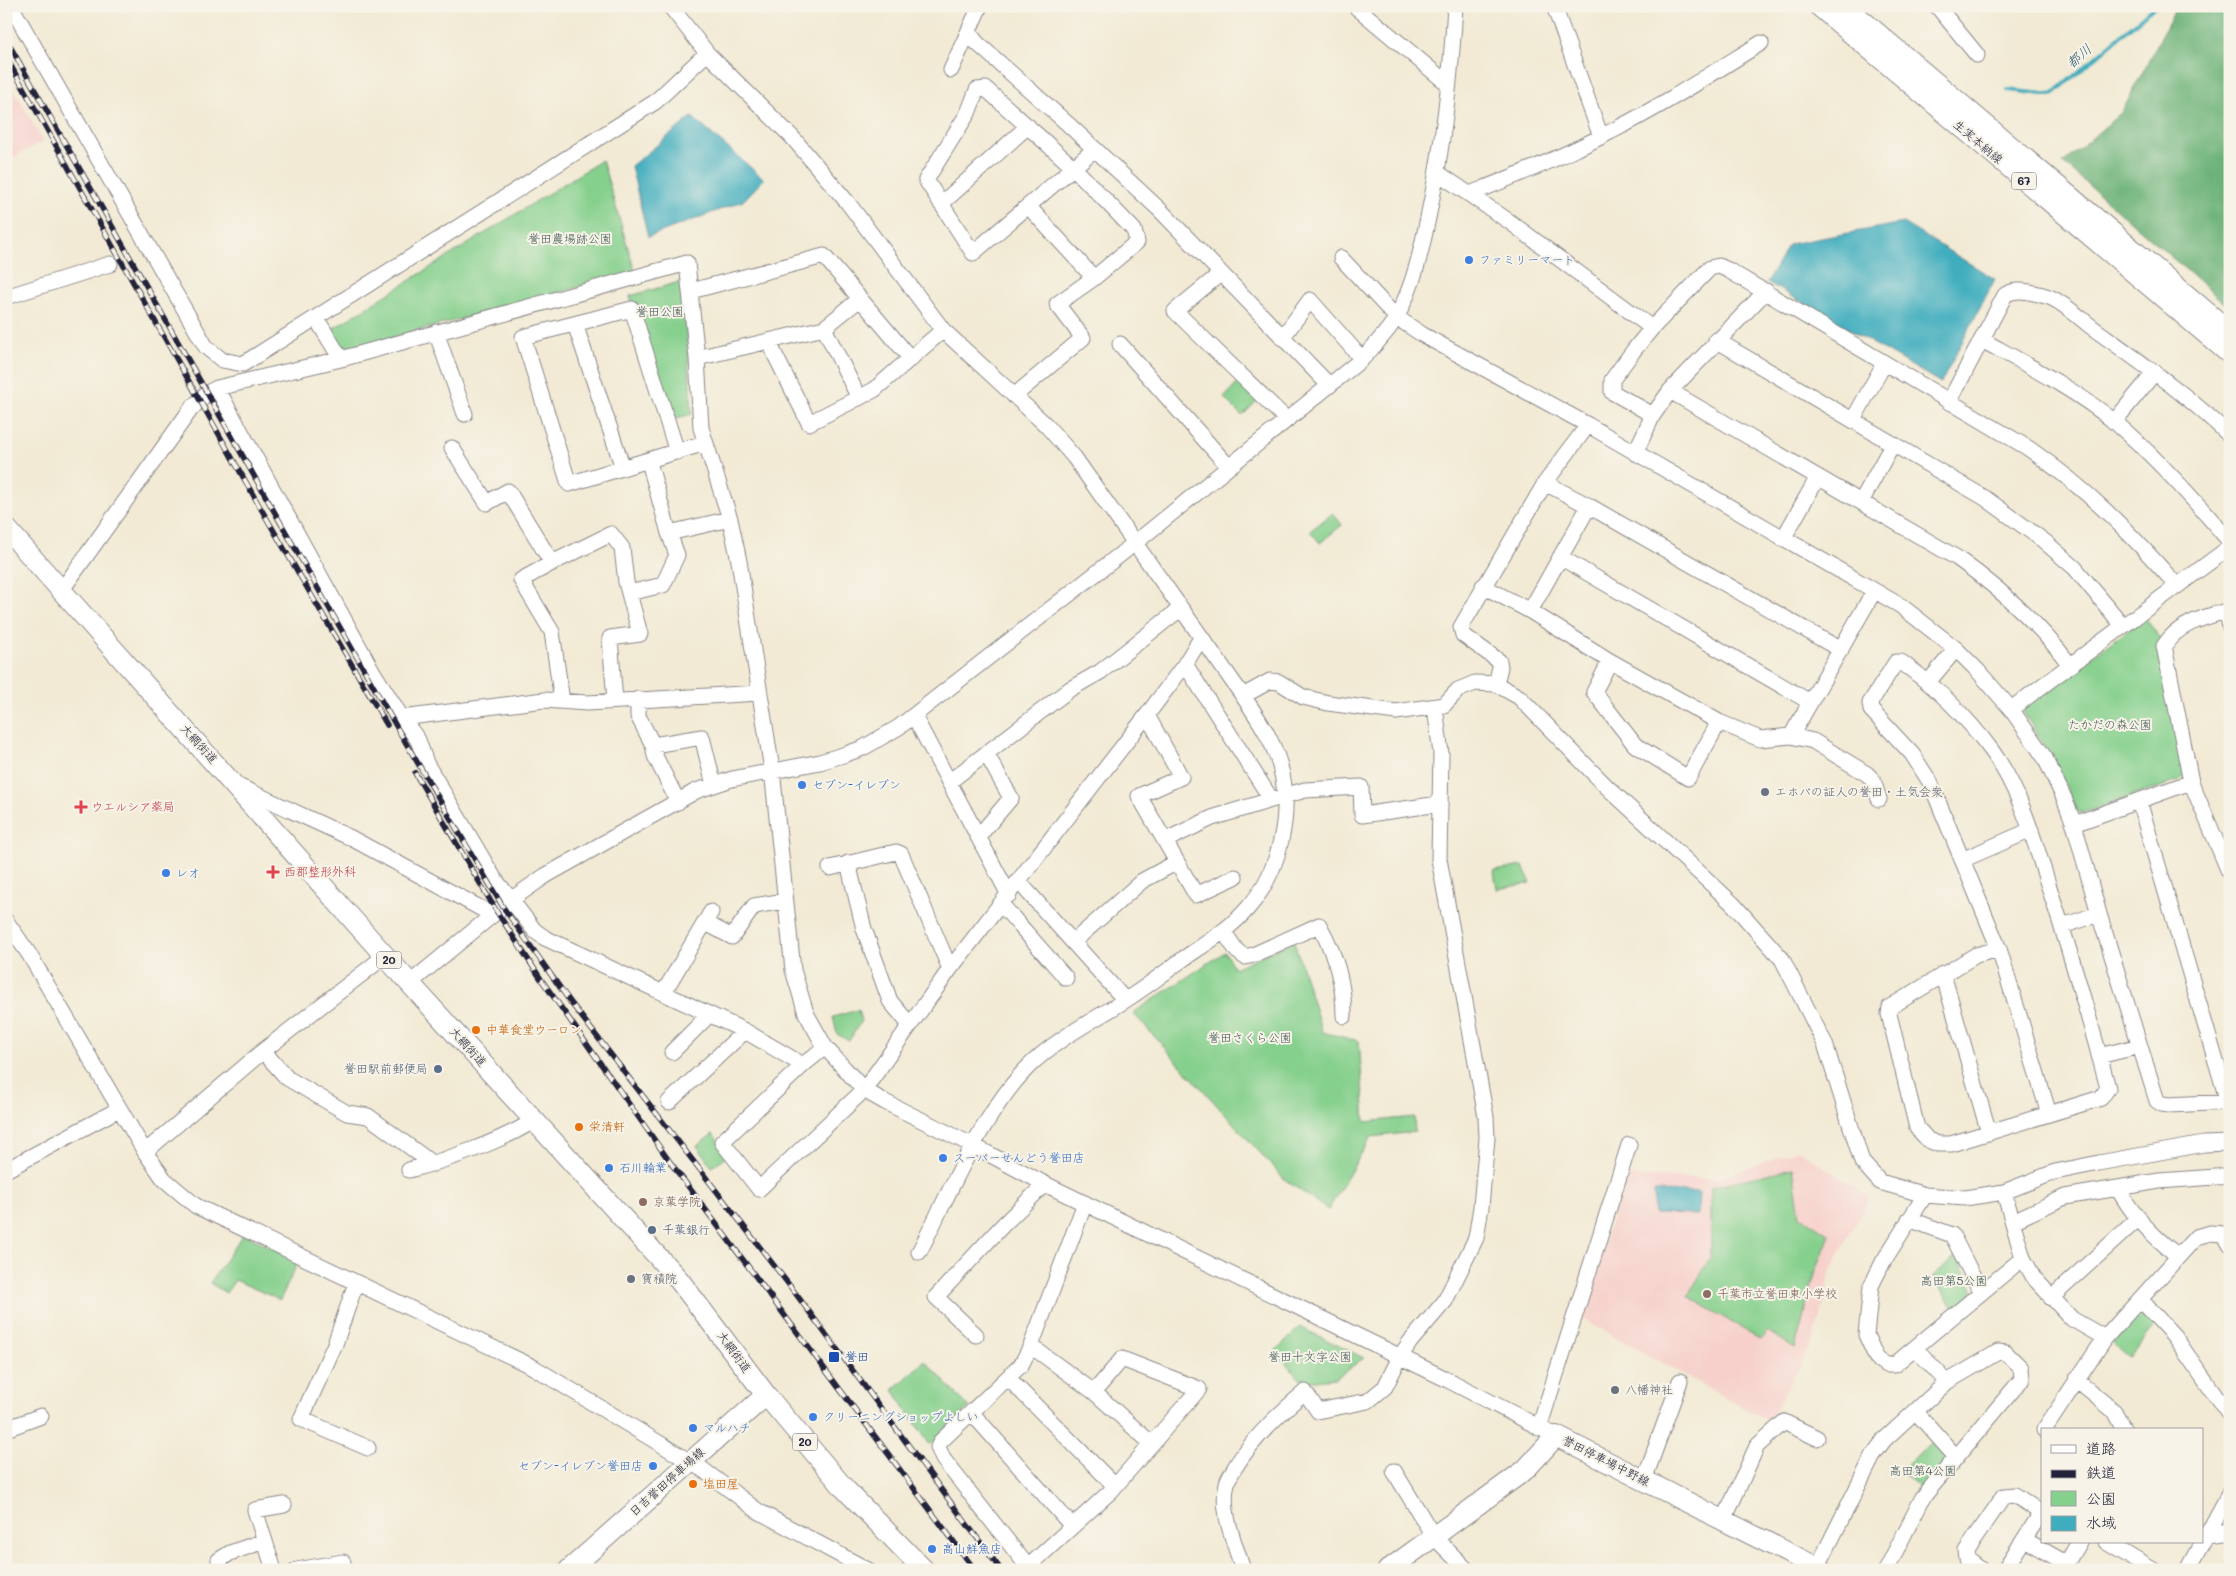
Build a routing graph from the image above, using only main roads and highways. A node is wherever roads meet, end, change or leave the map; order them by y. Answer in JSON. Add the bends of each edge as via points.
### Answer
{"nodes":[{"id":1,"x":1819,"y":6,"type":"edge"},
{"id":2,"x":1845,"y":6,"type":"edge"},
{"id":3,"x":2230,"y":332,"type":"edge"},
{"id":4,"x":2230,"y":354,"type":"edge"},
{"id":5,"x":6,"y":528,"type":"edge"},
{"id":6,"x":766,"y":1396,"type":"junction"},
{"id":7,"x":1820,"y":1569,"type":"edge"},
{"id":8,"x":569,"y":1570,"type":"edge"},
{"id":9,"x":924,"y":1570,"type":"edge"},
{"id":10,"x":1388,"y":1570,"type":"edge"}],
"edges":[{"from":1,"to":4,"type":"main road","name":"生実本納線","number":"67"},
{"from":2,"to":3,"type":"main road","name":"生実本納線","number":"67"},
{"from":5,"to":6,"type":"main road","name":"大網街道","number":"20","via":[[385,956],[679,1280]]},
{"from":6,"to":8,"type":"main road","name":"日吉誉田停車場線"},
{"from":6,"to":9,"type":"main road","name":"大網街道","number":"20","via":[[844,1488]]},
{"from":7,"to":10,"type":"main road","name":"誉田停車場中野線","via":[[1548,1432],[1525,1470]]}]}
